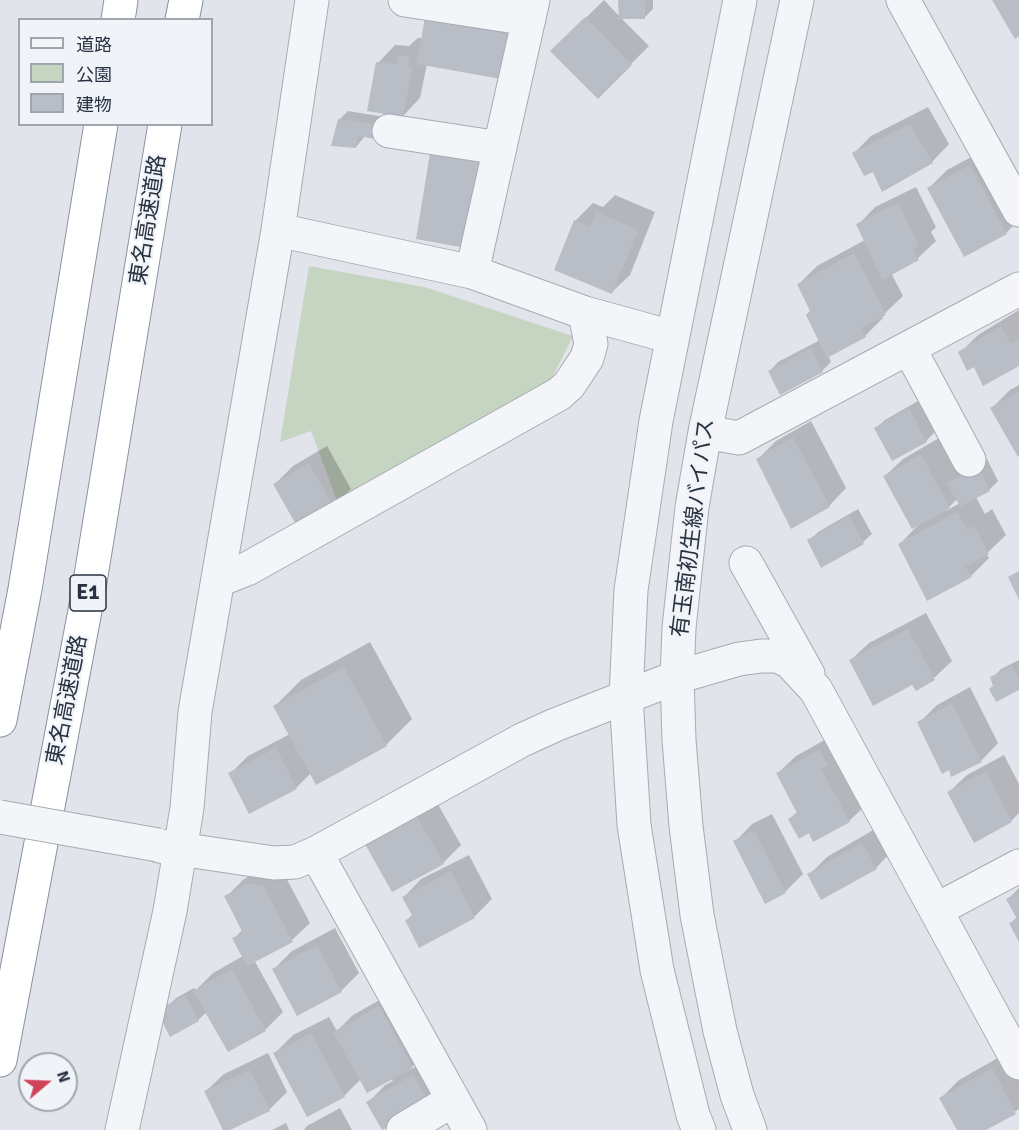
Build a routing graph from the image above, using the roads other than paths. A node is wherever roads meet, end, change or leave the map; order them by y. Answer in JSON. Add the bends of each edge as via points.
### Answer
{"nodes":[{"id":1,"x":121,"y":0,"type":"edge"},
{"id":2,"x":186,"y":0,"type":"edge"},
{"id":3,"x":312,"y":0,"type":"edge"},
{"id":4,"x":405,"y":0,"type":"edge"},
{"id":5,"x":740,"y":0,"type":"edge"},
{"id":6,"x":797,"y":0,"type":"edge"},
{"id":7,"x":903,"y":0,"type":"edge"},
{"id":8,"x":531,"y":9,"type":"edge"},
{"id":9,"x":118,"y":18,"type":"edge"},
{"id":10,"x":182,"y":18,"type":"edge"},
{"id":11,"x":101,"y":126,"type":"edge"},
{"id":12,"x":165,"y":126,"type":"edge"},
{"id":13,"x":389,"y":131,"type":"dead end"},
{"id":14,"x":500,"y":148,"type":"junction"},
{"id":15,"x":1019,"y":210,"type":"edge"},
{"id":16,"x":278,"y":230,"type":"junction"},
{"id":17,"x":472,"y":272,"type":"junction"},
{"id":18,"x":1019,"y":289,"type":"edge"},
{"id":19,"x":585,"y":313,"type":"junction"},
{"id":20,"x":672,"y":337,"type":"junction"},
{"id":21,"x":909,"y":348,"type":"junction"},
{"id":22,"x":705,"y":432,"type":"junction"},
{"id":23,"x":969,"y":460,"type":"dead end"},
{"id":24,"x":746,"y":562,"type":"dead end"},
{"id":25,"x":219,"y":580,"type":"junction"},
{"id":26,"x":677,"y":677,"type":"junction"},
{"id":27,"x":816,"y":690,"type":"junction"},
{"id":28,"x":626,"y":696,"type":"junction"},
{"id":29,"x":0,"y":720,"type":"edge"},
{"id":30,"x":0,"y":817,"type":"edge"},
{"id":31,"x":169,"y":847,"type":"junction"},
{"id":32,"x":316,"y":854,"type":"junction"},
{"id":33,"x":1019,"y":866,"type":"edge"},
{"id":34,"x":936,"y":910,"type":"junction"},
{"id":35,"x":0,"y":1060,"type":"edge"},
{"id":36,"x":1019,"y":1063,"type":"edge"},
{"id":37,"x":453,"y":1100,"type":"junction"},
{"id":38,"x":122,"y":1130,"type":"edge"},
{"id":39,"x":403,"y":1130,"type":"edge"},
{"id":40,"x":470,"y":1130,"type":"edge"},
{"id":41,"x":699,"y":1130,"type":"edge"},
{"id":42,"x":750,"y":1130,"type":"edge"}],
"edges":[{"from":1,"to":9,"type":"highway"},
{"from":2,"to":10,"type":"highway"},
{"from":3,"to":16,"type":"street"},
{"from":4,"to":8,"type":"street"},
{"from":5,"to":20,"type":"street"},
{"from":6,"to":22,"type":"street","name":"有玉南初生線バイパス"},
{"from":7,"to":15,"type":"street"},
{"from":8,"to":14,"type":"street"},
{"from":11,"to":29,"type":"highway"},
{"from":12,"to":35,"type":"highway","name":"東名高速道路","number":"E1","via":[[87,600]]},
{"from":13,"to":14,"type":"street"},
{"from":14,"to":17,"type":"street"},
{"from":16,"to":17,"type":"street"},
{"from":16,"to":25,"type":"street"},
{"from":17,"to":19,"type":"street"},
{"from":18,"to":21,"type":"street"},
{"from":19,"to":20,"type":"street"},
{"from":19,"to":25,"type":"street","via":[[591,344],[587,358],[559,394],[247,569]]},
{"from":20,"to":28,"type":"street","via":[[631,590]]},
{"from":21,"to":22,"type":"street","via":[[739,438]]},
{"from":21,"to":23,"type":"street"},
{"from":22,"to":26,"type":"street","name":"有玉南初生線バイパス","via":[[682,584]]},
{"from":24,"to":27,"type":"street"},
{"from":25,"to":31,"type":"street","via":[[195,712],[187,808]]},
{"from":26,"to":27,"type":"street","via":[[739,659],[778,656],[790,662]]},
{"from":26,"to":28,"type":"street"},
{"from":26,"to":42,"type":"street","name":"有玉南初生線バイパス","via":[[686,826],[697,915],[720,1031]]},
{"from":27,"to":34,"type":"street"},
{"from":28,"to":32,"type":"street","via":[[522,740]]},
{"from":28,"to":41,"type":"street","via":[[634,825],[657,970]]},
{"from":30,"to":31,"type":"street","bridge":true},
{"from":31,"to":32,"type":"street","via":[[274,862],[295,862]]},
{"from":31,"to":38,"type":"street","via":[[171,911]]},
{"from":32,"to":37,"type":"street"},
{"from":33,"to":34,"type":"street"},
{"from":34,"to":36,"type":"street"},
{"from":37,"to":39,"type":"street"},
{"from":37,"to":40,"type":"street"}]}
